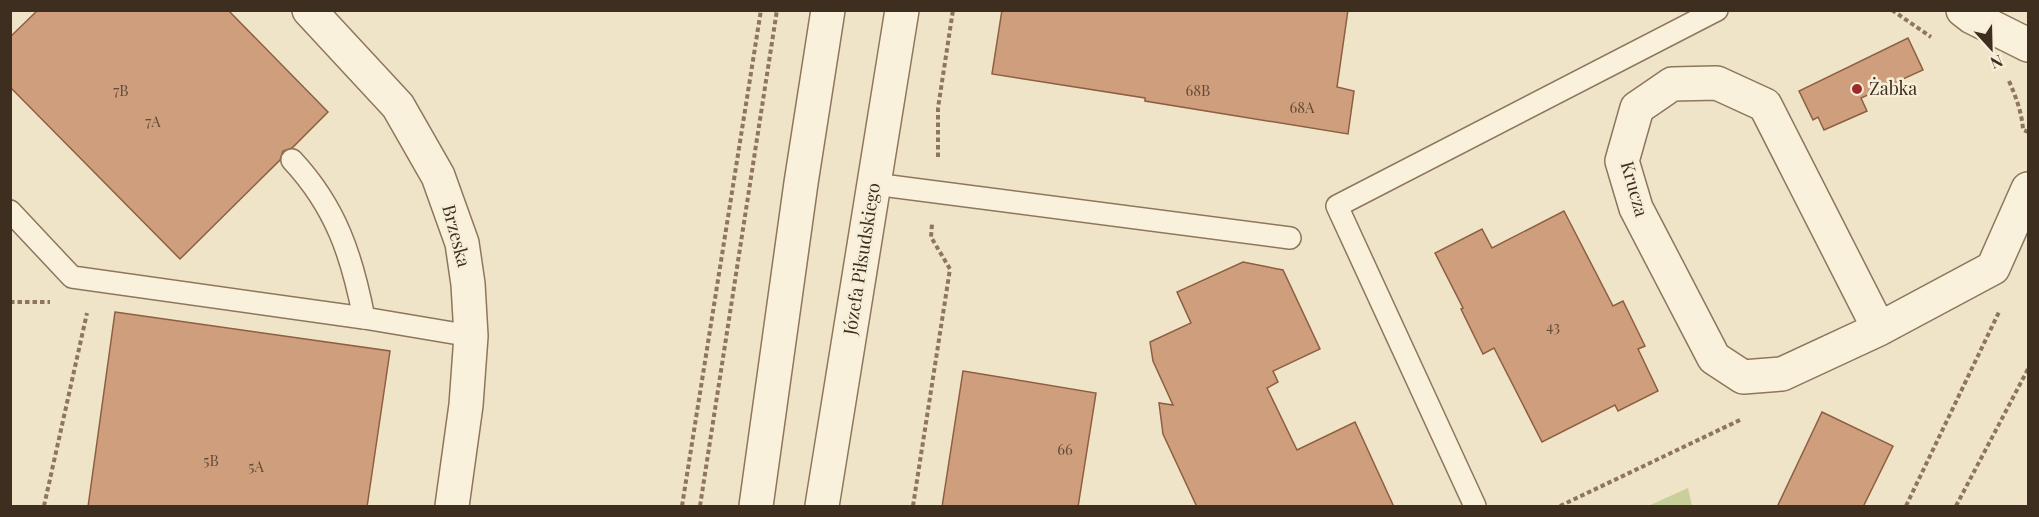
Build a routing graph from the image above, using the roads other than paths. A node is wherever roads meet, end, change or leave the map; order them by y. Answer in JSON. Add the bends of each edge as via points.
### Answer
{"nodes":[{"id":1,"x":309,"y":10,"type":"edge"},
{"id":2,"x":828,"y":10,"type":"edge"},
{"id":3,"x":902,"y":10,"type":"edge"},
{"id":4,"x":1717,"y":10,"type":"edge"},
{"id":5,"x":1963,"y":10,"type":"edge"},
{"id":6,"x":2028,"y":45,"type":"edge"},
{"id":7,"x":292,"y":160,"type":"dead end"},
{"id":8,"x":874,"y":184,"type":"junction"},
{"id":9,"x":2028,"y":189,"type":"edge"},
{"id":10,"x":10,"y":211,"type":"edge"},
{"id":11,"x":1290,"y":238,"type":"dead end"},
{"id":12,"x":364,"y":318,"type":"junction"},
{"id":13,"x":1879,"y":329,"type":"junction"},
{"id":14,"x":471,"y":336,"type":"junction"},
{"id":15,"x":452,"y":507,"type":"edge"},
{"id":16,"x":756,"y":507,"type":"edge"},
{"id":17,"x":822,"y":507,"type":"edge"},
{"id":18,"x":1475,"y":507,"type":"edge"}],
"edges":[{"from":1,"to":14,"type":"street","name":"Brzeska","via":[[398,106],[438,176],[462,243]]},
{"from":2,"to":16,"type":"street"},
{"from":3,"to":8,"type":"street","name":"Józefa Piłsudskiego"},
{"from":4,"to":18,"type":"lane","via":[[1337,206]]},
{"from":5,"to":6,"type":"street"},
{"from":7,"to":12,"type":"lane","via":[[312,181],[342,236]]},
{"from":8,"to":11,"type":"lane"},
{"from":8,"to":17,"type":"street","name":"Józefa Piłsudskiego"},
{"from":9,"to":13,"type":"street","name":"Krucza","via":[[1993,268]]},
{"from":10,"to":12,"type":"lane","via":[[72,277]]},
{"from":12,"to":14,"type":"lane"},
{"from":13,"to":13,"type":"street","name":"Krucza","via":[[1782,374],[1743,376],[1714,358],[1636,208],[1622,161],[1636,108],[1672,84],[1718,82],[1765,105]]},
{"from":14,"to":15,"type":"street","name":"Brzeska"}]}
